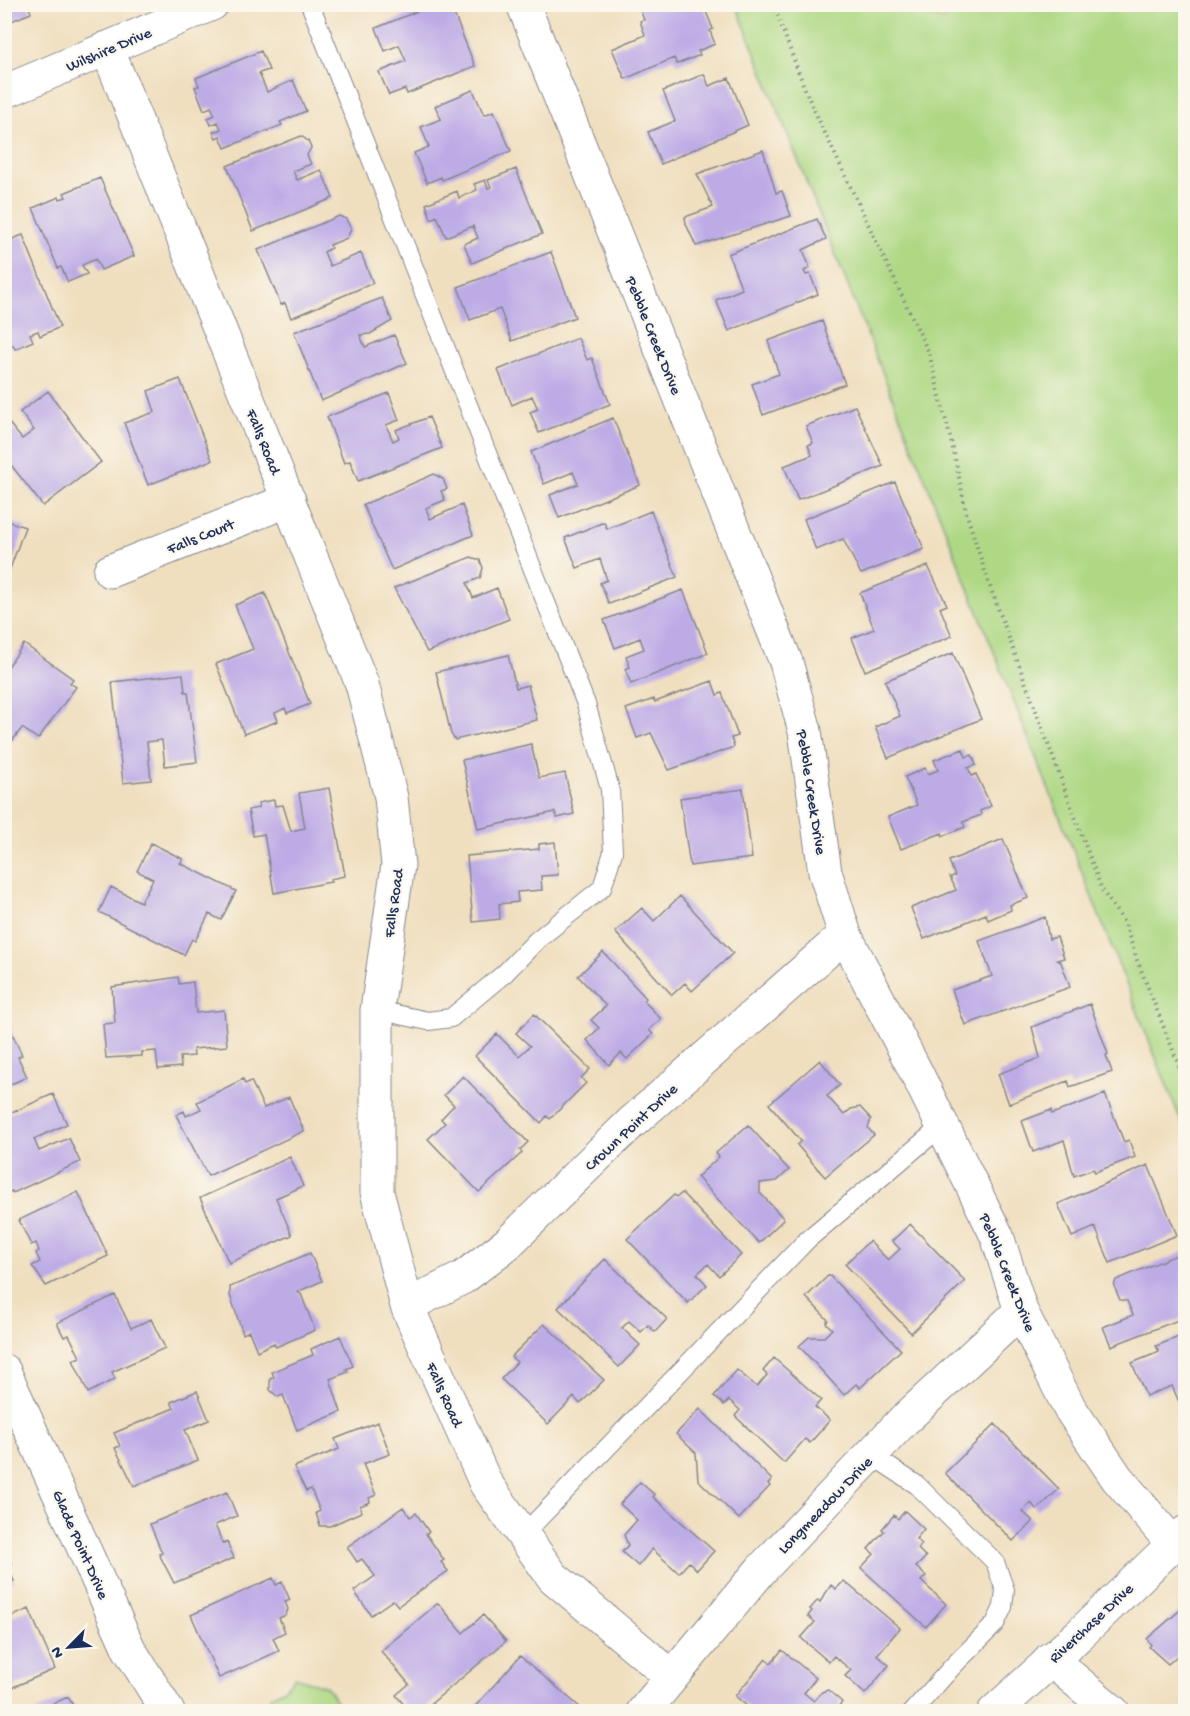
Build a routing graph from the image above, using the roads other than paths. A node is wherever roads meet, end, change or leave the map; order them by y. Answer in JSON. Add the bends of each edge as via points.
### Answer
{"nodes":[{"id":1,"x":212,"y":4,"type":"edge"},
{"id":2,"x":310,"y":4,"type":"edge"},
{"id":3,"x":523,"y":4,"type":"edge"},
{"id":4,"x":107,"y":48,"type":"junction"},
{"id":5,"x":4,"y":92,"type":"edge"},
{"id":6,"x":289,"y":500,"type":"junction"},
{"id":7,"x":110,"y":571,"type":"dead end"},
{"id":8,"x":845,"y":935,"type":"junction"},
{"id":9,"x":377,"y":1010,"type":"junction"},
{"id":10,"x":943,"y":1125,"type":"junction"},
{"id":11,"x":407,"y":1306,"type":"junction"},
{"id":12,"x":1021,"y":1311,"type":"junction"},
{"id":13,"x":4,"y":1371,"type":"edge"},
{"id":14,"x":871,"y":1455,"type":"junction"},
{"id":15,"x":523,"y":1535,"type":"junction"},
{"id":16,"x":1179,"y":1538,"type":"edge"},
{"id":17,"x":1050,"y":1659,"type":"junction"},
{"id":18,"x":672,"y":1677,"type":"junction"},
{"id":19,"x":168,"y":1712,"type":"edge"},
{"id":20,"x":643,"y":1712,"type":"edge"},
{"id":21,"x":912,"y":1712,"type":"edge"},
{"id":22,"x":994,"y":1712,"type":"edge"},
{"id":23,"x":1113,"y":1712,"type":"edge"}],
"edges":[{"from":1,"to":4,"type":"street","name":"Wilshire Drive"},
{"from":2,"to":9,"type":"lane","via":[[586,704],[610,789],[613,852],[602,888],[451,1017],[429,1021]]},
{"from":3,"to":8,"type":"street","name":"Pebble Creek Drive","via":[[786,662],[805,732],[825,872]]},
{"from":4,"to":5,"type":"street","name":"Wilshire Drive"},
{"from":4,"to":6,"type":"street","name":"Falls Road"},
{"from":6,"to":7,"type":"street","name":"Falls Court"},
{"from":6,"to":9,"type":"street","name":"Falls Road","via":[[362,684],[392,797],[398,865]]},
{"from":8,"to":10,"type":"street","name":"Pebble Creek Drive"},
{"from":8,"to":11,"type":"street","name":"Crown Point Drive","via":[[630,1124],[507,1244],[464,1277]]},
{"from":9,"to":11,"type":"street","name":"Falls Road","via":[[377,1192]]},
{"from":10,"to":12,"type":"street","name":"Pebble Creek Drive","via":[[997,1236]]},
{"from":10,"to":15,"type":"lane","via":[[807,1240]]},
{"from":11,"to":15,"type":"street","name":"Falls Road","via":[[486,1484]]},
{"from":12,"to":14,"type":"street","name":"Longmeadow Drive"},
{"from":12,"to":16,"type":"street","name":"Pebble Creek Drive","via":[[1069,1407],[1117,1478]]},
{"from":13,"to":19,"type":"street","name":"Glade Point Drive","via":[[129,1649]]},
{"from":14,"to":18,"type":"street","name":"Longmeadow Drive","via":[[761,1570]]},
{"from":14,"to":21,"type":"lane","via":[[916,1485],[995,1562],[1005,1590],[1004,1607],[995,1624]]},
{"from":15,"to":18,"type":"street","name":"Falls Road","via":[[553,1578]]},
{"from":16,"to":17,"type":"street","name":"Riverchase Drive"},
{"from":17,"to":22,"type":"street","name":"Riverchase Drive"},
{"from":17,"to":23,"type":"street"},
{"from":18,"to":20,"type":"street","name":"Longmeadow Drive"}]}
